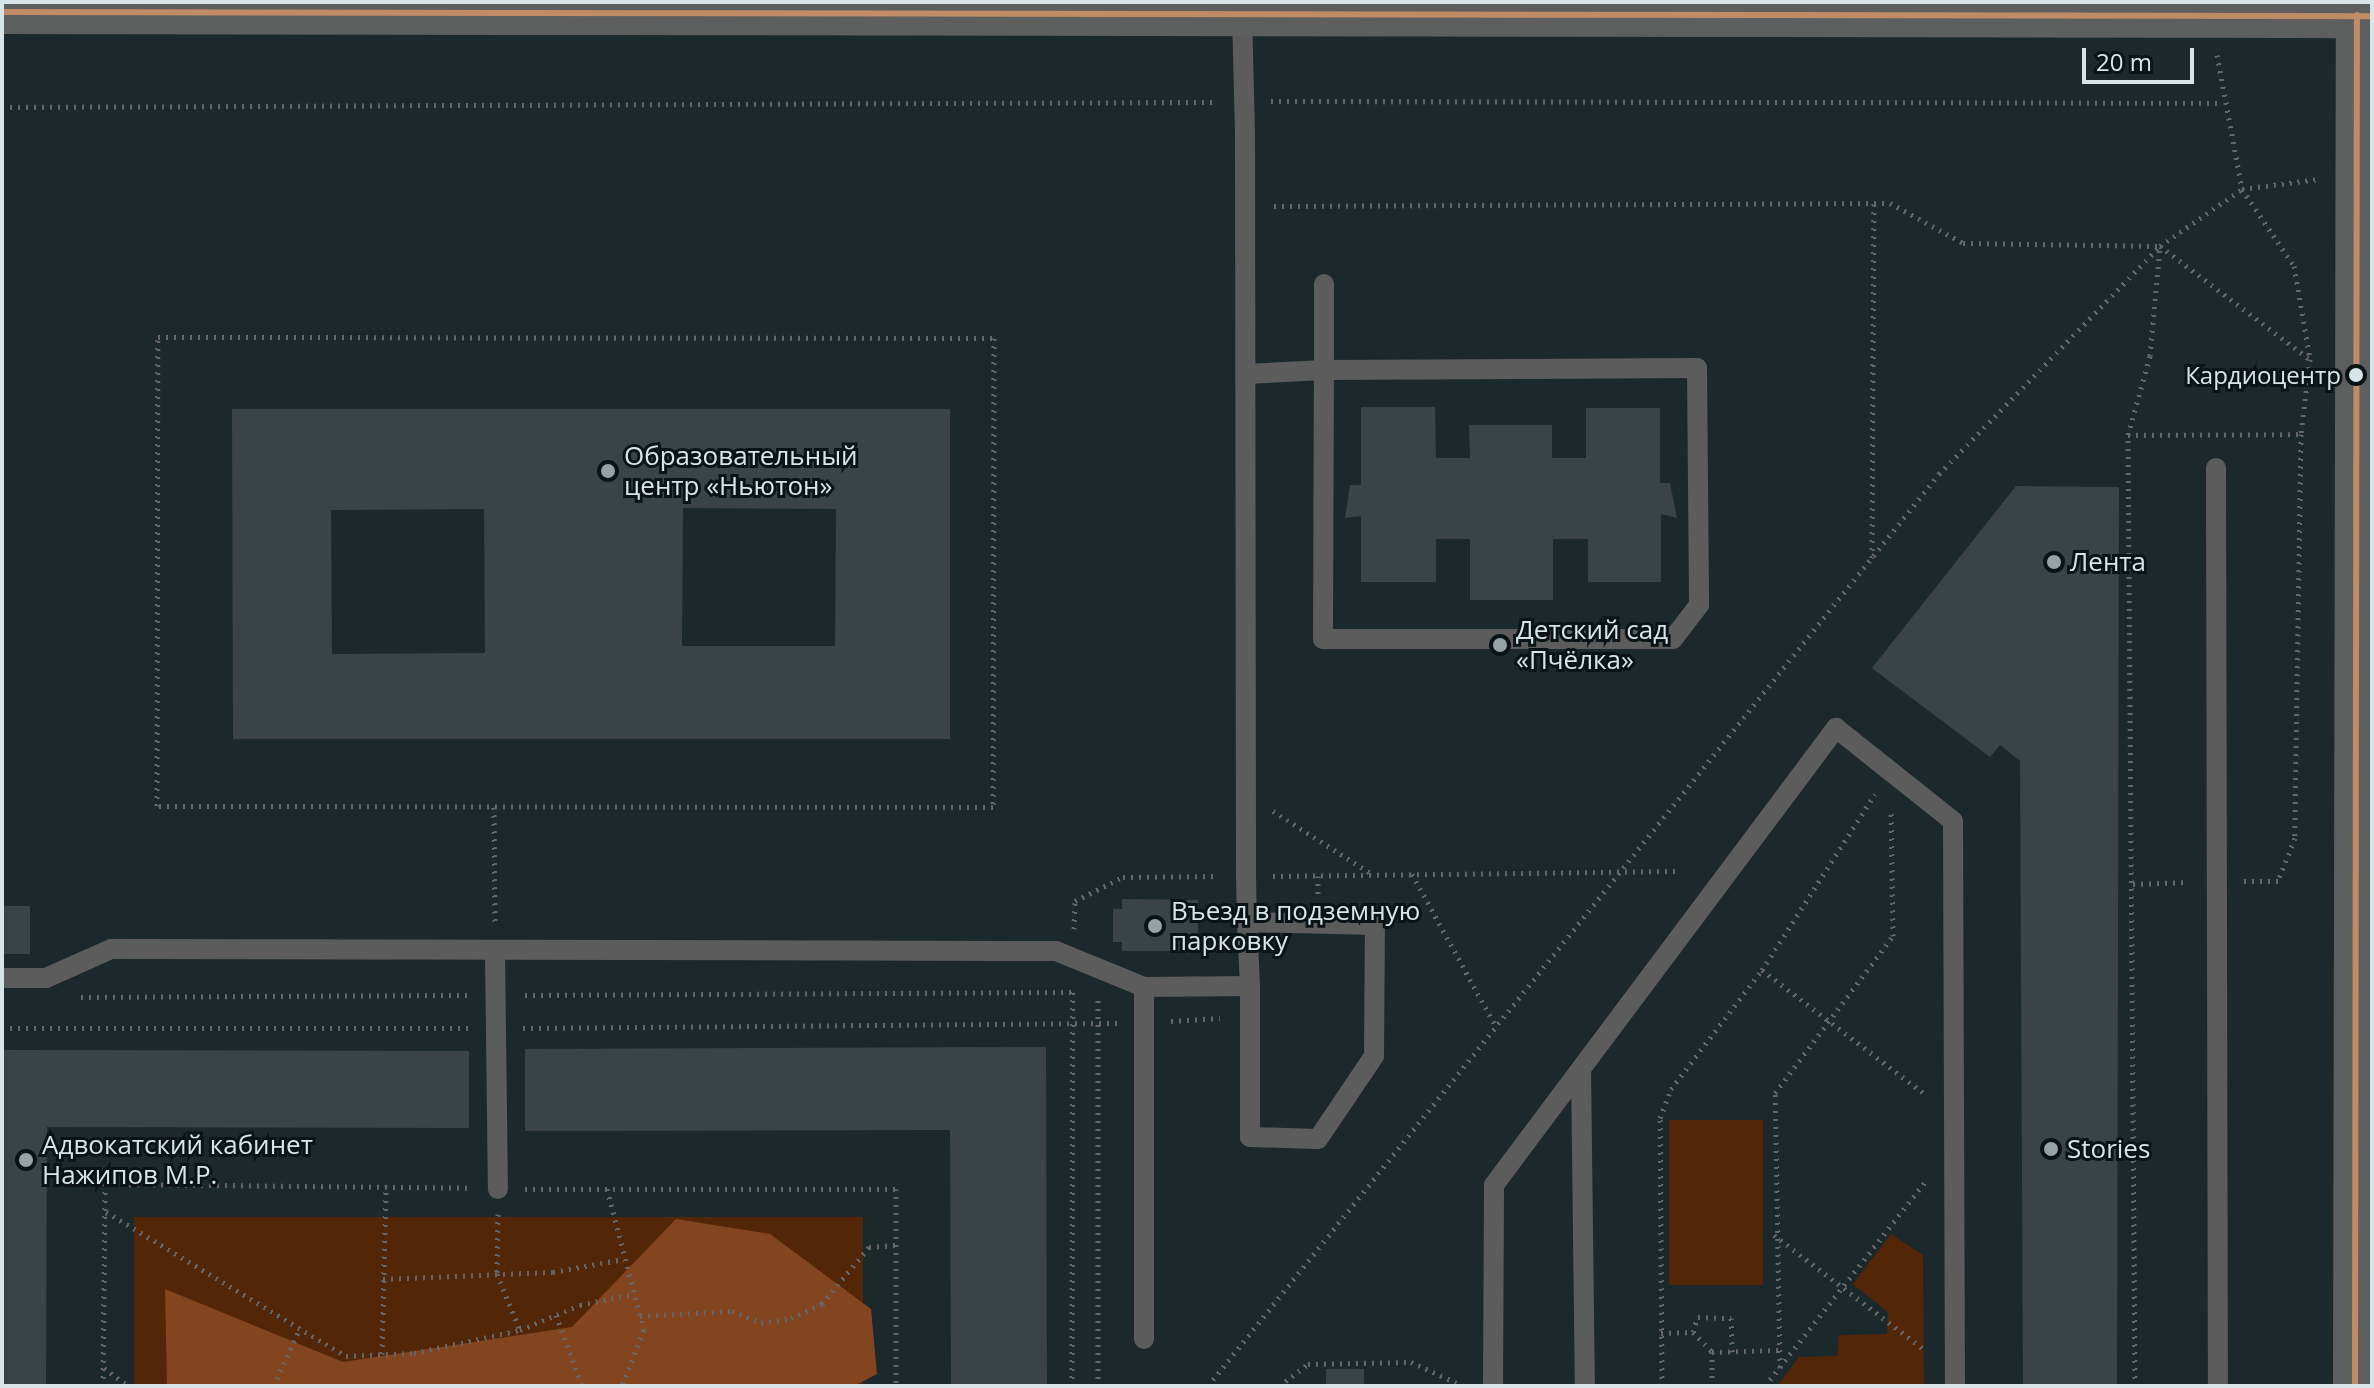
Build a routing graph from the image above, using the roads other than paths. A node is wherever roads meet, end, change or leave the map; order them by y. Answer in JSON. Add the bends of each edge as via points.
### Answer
{"nodes":[{"id":1,"x":1241,"y":9,"type":"edge"},
{"id":2,"x":2362,"y":11,"type":"edge"},
{"id":3,"x":2,"y":12,"type":"edge"},
{"id":4,"x":1324,"y":284,"type":"dead end"},
{"id":5,"x":1324,"y":370,"type":"junction"},
{"id":6,"x":1246,"y":374,"type":"junction"},
{"id":7,"x":2216,"y":468,"type":"dead end"},
{"id":8,"x":1247,"y":922,"type":"junction"},
{"id":9,"x":495,"y":951,"type":"junction"},
{"id":10,"x":2,"y":978,"type":"edge"},
{"id":11,"x":1250,"y":986,"type":"junction"},
{"id":12,"x":1144,"y":987,"type":"junction"},
{"id":13,"x":1581,"y":1069,"type":"junction"},
{"id":14,"x":498,"y":1189,"type":"road end"},
{"id":15,"x":1144,"y":1339,"type":"dead end"},
{"id":16,"x":1955,"y":1379,"type":"edge"},
{"id":17,"x":1493,"y":1386,"type":"edge"},
{"id":18,"x":1585,"y":1386,"type":"edge"},
{"id":19,"x":2218,"y":1386,"type":"edge"},
{"id":20,"x":2355,"y":1386,"type":"edge"}],
"edges":[{"from":1,"to":2,"type":"street","via":[[2214,15]]},
{"from":1,"to":3,"type":"street"},
{"from":1,"to":6,"type":"lane"},
{"from":2,"to":20,"type":"street","via":[[2356,175]]},
{"from":4,"to":5,"type":"lane"},
{"from":5,"to":5,"type":"lane","via":[[1697,368],[1699,605],[1673,639],[1323,639]]},
{"from":5,"to":6,"type":"lane"},
{"from":6,"to":8,"type":"lane"},
{"from":7,"to":19,"type":"lane"},
{"from":8,"to":11,"type":"lane"},
{"from":8,"to":11,"type":"lane","via":[[1375,925],[1374,1056],[1318,1139],[1250,1137]]},
{"from":9,"to":10,"type":"lane","via":[[111,949],[46,978]]},
{"from":9,"to":12,"type":"lane","via":[[1056,951]]},
{"from":9,"to":14,"type":"lane"},
{"from":11,"to":12,"type":"lane"},
{"from":12,"to":15,"type":"lane"},
{"from":13,"to":16,"type":"lane","via":[[1836,728],[1953,821]]},
{"from":13,"to":17,"type":"lane","via":[[1494,1185]]},
{"from":13,"to":18,"type":"lane"}]}
